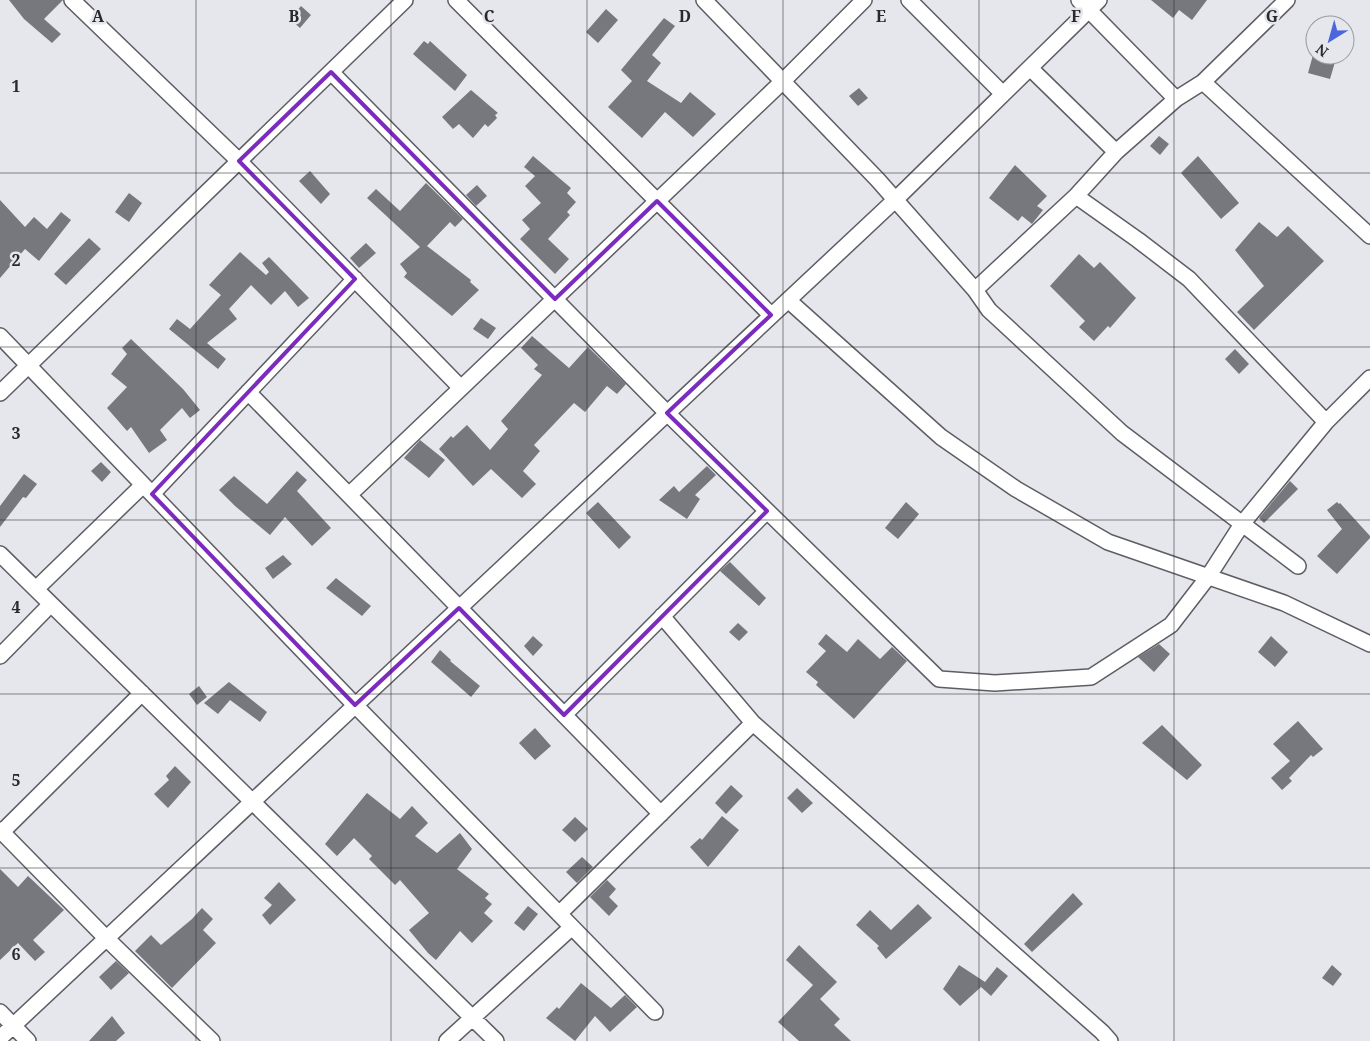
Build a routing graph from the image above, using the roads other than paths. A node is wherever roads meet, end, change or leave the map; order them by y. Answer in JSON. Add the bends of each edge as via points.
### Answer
{"nodes":[{"id":1,"x":72,"y":0,"type":"edge"},
{"id":2,"x":405,"y":0,"type":"edge"},
{"id":3,"x":456,"y":0,"type":"edge"},
{"id":4,"x":704,"y":0,"type":"edge"},
{"id":5,"x":864,"y":0,"type":"edge"},
{"id":6,"x":910,"y":0,"type":"edge"},
{"id":7,"x":1287,"y":0,"type":"edge"},
{"id":8,"x":1089,"y":4,"type":"edge"},
{"id":9,"x":1030,"y":68,"type":"junction"},
{"id":10,"x":331,"y":72,"type":"junction"},
{"id":11,"x":783,"y":81,"type":"junction"},
{"id":12,"x":1204,"y":82,"type":"junction"},
{"id":13,"x":1003,"y":94,"type":"junction"},
{"id":14,"x":1176,"y":99,"type":"junction"},
{"id":15,"x":1116,"y":152,"type":"junction"},
{"id":16,"x":239,"y":161,"type":"junction"},
{"id":17,"x":1076,"y":196,"type":"junction"},
{"id":18,"x":895,"y":200,"type":"junction"},
{"id":19,"x":657,"y":201,"type":"junction"},
{"id":20,"x":1370,"y":236,"type":"edge"},
{"id":21,"x":355,"y":279,"type":"junction"},
{"id":22,"x":976,"y":290,"type":"junction"},
{"id":23,"x":554,"y":299,"type":"junction"},
{"id":24,"x":788,"y":300,"type":"junction"},
{"id":25,"x":771,"y":315,"type":"junction"},
{"id":26,"x":0,"y":336,"type":"edge"},
{"id":27,"x":28,"y":365,"type":"junction"},
{"id":28,"x":1370,"y":378,"type":"edge"},
{"id":29,"x":461,"y":388,"type":"junction"},
{"id":30,"x":248,"y":392,"type":"junction"},
{"id":31,"x":0,"y":393,"type":"edge"},
{"id":32,"x":667,"y":413,"type":"junction"},
{"id":33,"x":1326,"y":422,"type":"junction"},
{"id":34,"x":147,"y":489,"type":"junction"},
{"id":35,"x":349,"y":495,"type":"junction"},
{"id":36,"x":766,"y":511,"type":"junction"},
{"id":37,"x":1242,"y":524,"type":"junction"},
{"id":38,"x":0,"y":554,"type":"edge"},
{"id":39,"x":1298,"y":566,"type":"dead end"},
{"id":40,"x":1208,"y":577,"type":"junction"},
{"id":41,"x":36,"y":589,"type":"junction"},
{"id":42,"x":51,"y":604,"type":"junction"},
{"id":43,"x":459,"y":608,"type":"junction"},
{"id":44,"x":662,"y":616,"type":"junction"},
{"id":45,"x":1370,"y":644,"type":"edge"},
{"id":46,"x":0,"y":656,"type":"edge"},
{"id":47,"x":142,"y":693,"type":"junction"},
{"id":48,"x":355,"y":705,"type":"junction"},
{"id":49,"x":564,"y":715,"type":"junction"},
{"id":50,"x":753,"y":723,"type":"junction"},
{"id":51,"x":252,"y":801,"type":"junction"},
{"id":52,"x":661,"y":814,"type":"junction"},
{"id":53,"x":1,"y":831,"type":"edge"},
{"id":54,"x":559,"y":914,"type":"junction"},
{"id":55,"x":572,"y":927,"type":"junction"},
{"id":56,"x":106,"y":938,"type":"junction"},
{"id":57,"x":0,"y":1012,"type":"edge"},
{"id":58,"x":655,"y":1012,"type":"dead end"},
{"id":59,"x":472,"y":1018,"type":"junction"},
{"id":60,"x":13,"y":1025,"type":"junction"},
{"id":61,"x":0,"y":1038,"type":"edge"},
{"id":62,"x":28,"y":1041,"type":"edge"},
{"id":63,"x":212,"y":1041,"type":"edge"},
{"id":64,"x":447,"y":1041,"type":"edge"},
{"id":65,"x":496,"y":1041,"type":"edge"},
{"id":66,"x":1110,"y":1041,"type":"edge"}],
"edges":[{"from":1,"to":16,"type":"street"},
{"from":2,"to":10,"type":"street"},
{"from":3,"to":19,"type":"street"},
{"from":4,"to":11,"type":"street"},
{"from":5,"to":11,"type":"street"},
{"from":6,"to":13,"type":"street"},
{"from":7,"to":12,"type":"street"},
{"from":8,"to":9,"type":"street"},
{"from":8,"to":14,"type":"street"},
{"from":9,"to":13,"type":"street"},
{"from":9,"to":15,"type":"street"},
{"from":10,"to":16,"type":"street"},
{"from":10,"to":23,"type":"street"},
{"from":11,"to":18,"type":"street"},
{"from":11,"to":19,"type":"street"},
{"from":12,"to":14,"type":"street"},
{"from":12,"to":20,"type":"street"},
{"from":13,"to":18,"type":"street"},
{"from":14,"to":15,"type":"street"},
{"from":15,"to":17,"type":"street"},
{"from":16,"to":21,"type":"street"},
{"from":16,"to":27,"type":"street"},
{"from":17,"to":22,"type":"street"},
{"from":17,"to":33,"type":"street","via":[[1189,279]]},
{"from":18,"to":22,"type":"street"},
{"from":18,"to":24,"type":"street"},
{"from":19,"to":23,"type":"street"},
{"from":19,"to":25,"type":"street"},
{"from":21,"to":29,"type":"street"},
{"from":21,"to":30,"type":"street"},
{"from":22,"to":37,"type":"street","via":[[989,310],[1122,433]]},
{"from":23,"to":29,"type":"street"},
{"from":23,"to":32,"type":"street"},
{"from":24,"to":25,"type":"street"},
{"from":24,"to":40,"type":"street","via":[[940,437],[1016,489],[1108,542]]},
{"from":25,"to":32,"type":"street"},
{"from":26,"to":27,"type":"street"},
{"from":27,"to":31,"type":"street"},
{"from":27,"to":34,"type":"street"},
{"from":28,"to":33,"type":"street"},
{"from":29,"to":35,"type":"street"},
{"from":30,"to":34,"type":"street"},
{"from":30,"to":35,"type":"street"},
{"from":32,"to":36,"type":"street"},
{"from":32,"to":43,"type":"street"},
{"from":33,"to":37,"type":"street"},
{"from":34,"to":41,"type":"street"},
{"from":34,"to":48,"type":"street"},
{"from":35,"to":43,"type":"street"},
{"from":36,"to":40,"type":"street","via":[[938,679],[995,683],[1091,678],[1171,625]]},
{"from":36,"to":44,"type":"street"},
{"from":37,"to":39,"type":"street"},
{"from":37,"to":40,"type":"street"},
{"from":38,"to":41,"type":"street"},
{"from":40,"to":45,"type":"street","via":[[1284,603]]},
{"from":41,"to":42,"type":"street"},
{"from":42,"to":46,"type":"street"},
{"from":42,"to":47,"type":"street"},
{"from":43,"to":48,"type":"street"},
{"from":43,"to":49,"type":"street"},
{"from":44,"to":49,"type":"street"},
{"from":44,"to":50,"type":"street"},
{"from":47,"to":51,"type":"street"},
{"from":47,"to":53,"type":"street"},
{"from":48,"to":51,"type":"street"},
{"from":48,"to":54,"type":"street"},
{"from":49,"to":52,"type":"street"},
{"from":50,"to":52,"type":"street"},
{"from":50,"to":66,"type":"street"},
{"from":51,"to":56,"type":"street"},
{"from":51,"to":59,"type":"street"},
{"from":52,"to":54,"type":"street"},
{"from":53,"to":56,"type":"street"},
{"from":54,"to":55,"type":"street"},
{"from":55,"to":58,"type":"street"},
{"from":55,"to":59,"type":"street"},
{"from":56,"to":60,"type":"street"},
{"from":56,"to":63,"type":"street"},
{"from":57,"to":60,"type":"street"},
{"from":59,"to":64,"type":"street"},
{"from":59,"to":65,"type":"street"},
{"from":60,"to":61,"type":"street"},
{"from":60,"to":62,"type":"street"}]}
